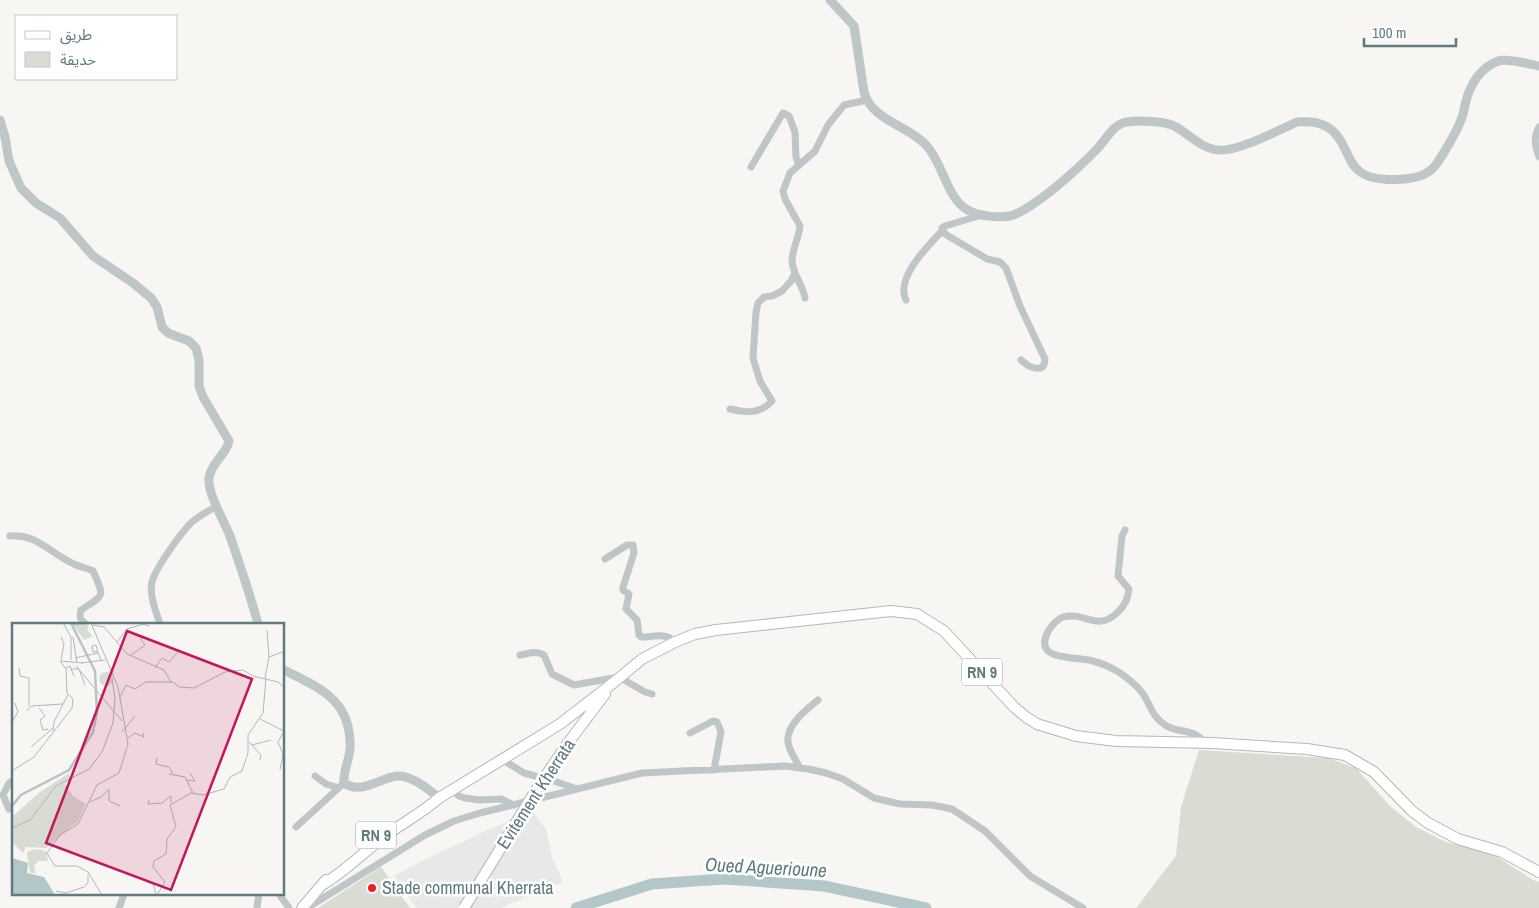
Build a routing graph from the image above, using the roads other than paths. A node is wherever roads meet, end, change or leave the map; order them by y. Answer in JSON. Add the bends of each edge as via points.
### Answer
{"nodes":[{"id":1,"x":830,"y":0,"type":"edge"},
{"id":2,"x":1539,"y":66,"type":"edge"},
{"id":3,"x":867,"y":100,"type":"junction"},
{"id":4,"x":0,"y":120,"type":"edge"},
{"id":5,"x":1539,"y":127,"type":"edge"},
{"id":6,"x":1539,"y":157,"type":"edge"},
{"id":7,"x":799,"y":165,"type":"junction"},
{"id":8,"x":751,"y":167,"type":"dead end"},
{"id":9,"x":984,"y":214,"type":"junction"},
{"id":10,"x":942,"y":231,"type":"junction"},
{"id":11,"x":795,"y":273,"type":"junction"},
{"id":12,"x":805,"y":298,"type":"dead end"},
{"id":13,"x":906,"y":300,"type":"dead end"},
{"id":14,"x":1021,"y":360,"type":"dead end"},
{"id":15,"x":730,"y":409,"type":"dead end"},
{"id":16,"x":218,"y":506,"type":"junction"},
{"id":17,"x":1125,"y":530,"type":"dead end"},
{"id":18,"x":10,"y":536,"type":"dead end"},
{"id":19,"x":605,"y":559,"type":"dead end"},
{"id":20,"x":85,"y":623,"type":"edge"},
{"id":21,"x":160,"y":623,"type":"edge"},
{"id":22,"x":258,"y":623,"type":"edge"},
{"id":23,"x":675,"y":642,"type":"junction"},
{"id":24,"x":520,"y":656,"type":"dead end"},
{"id":25,"x":285,"y":671,"type":"edge"},
{"id":26,"x":616,"y":680,"type":"junction"},
{"id":27,"x":652,"y":694,"type":"dead end"},
{"id":28,"x":818,"y":700,"type":"dead end"},
{"id":29,"x":690,"y":733,"type":"dead end"},
{"id":30,"x":1207,"y":743,"type":"junction"},
{"id":31,"x":503,"y":760,"type":"junction"},
{"id":32,"x":800,"y":768,"type":"junction"},
{"id":33,"x":714,"y":770,"type":"junction"},
{"id":34,"x":315,"y":776,"type":"dead end"},
{"id":35,"x":12,"y":781,"type":"edge"},
{"id":36,"x":342,"y":785,"type":"junction"},
{"id":37,"x":452,"y":789,"type":"junction"},
{"id":38,"x":577,"y":789,"type":"junction"},
{"id":39,"x":439,"y":798,"type":"junction"},
{"id":40,"x":514,"y":805,"type":"junction"},
{"id":41,"x":9,"y":810,"type":"dead end"},
{"id":42,"x":296,"y":827,"type":"dead end"},
{"id":43,"x":1539,"y":872,"type":"edge"},
{"id":44,"x":123,"y":896,"type":"edge"},
{"id":45,"x":280,"y":896,"type":"edge"},
{"id":46,"x":119,"y":908,"type":"edge"},
{"id":47,"x":289,"y":908,"type":"edge"},
{"id":48,"x":302,"y":908,"type":"edge"},
{"id":49,"x":306,"y":908,"type":"edge"},
{"id":50,"x":464,"y":908,"type":"edge"},
{"id":51,"x":1083,"y":908,"type":"edge"}],
"edges":[{"from":1,"to":3,"type":"street","via":[[854,26]]},
{"from":2,"to":9,"type":"street","via":[[1506,60],[1484,70],[1471,85],[1462,120],[1433,168],[1423,175],[1391,180],[1374,178],[1357,170],[1340,137],[1321,123],[1297,122],[1233,149],[1219,150],[1201,144],[1174,125],[1126,122],[1040,199],[1010,216]]},
{"from":3,"to":7,"type":"street","via":[[844,105],[814,151]]},
{"from":3,"to":9,"type":"street","via":[[874,111],[926,145],[938,161],[957,201],[966,209]]},
{"from":4,"to":16,"type":"street","via":[[9,161],[21,188],[36,203],[60,218],[93,256],[151,298],[168,334],[189,341],[196,348],[199,386],[228,441],[209,478],[210,493]]},
{"from":5,"to":6,"type":"street","via":[[1534,136]]},
{"from":7,"to":8,"type":"street","via":[[795,132],[789,116],[783,114]]},
{"from":7,"to":11,"type":"street","via":[[790,173],[783,191],[800,226],[792,261]]},
{"from":9,"to":10,"type":"street","via":[[945,226]]},
{"from":10,"to":13,"type":"street","via":[[916,259],[904,287]]},
{"from":10,"to":14,"type":"street","via":[[1006,268],[1045,359],[1041,368]]},
{"from":11,"to":12,"type":"street"},
{"from":11,"to":15,"type":"street","via":[[782,291],[764,297],[756,312],[753,358],[760,381],[772,400],[767,407],[757,411],[745,413]]},
{"from":16,"to":21,"type":"street","via":[[188,526],[152,581],[152,596]]},
{"from":16,"to":22,"type":"street"},
{"from":17,"to":30,"type":"street","via":[[1118,576],[1129,589],[1121,610],[1102,622],[1070,616],[1056,621],[1046,635],[1045,644],[1054,655],[1095,661],[1118,672],[1143,694],[1152,712],[1165,725],[1194,734]]},
{"from":18,"to":20,"type":"street","via":[[31,539],[93,571],[100,594],[96,601],[80,610],[79,615]]},
{"from":19,"to":23,"type":"street","via":[[627,545],[633,545],[634,553],[623,587],[629,594],[626,609],[637,620],[640,637],[666,636]]},
{"from":23,"to":26,"type":"main road","number":"RN 9","via":[[642,659]]},
{"from":23,"to":30,"type":"main road","number":"RN 9","via":[[716,630],[908,612],[944,632],[1014,707],[1037,724],[1076,736],[1116,741]]},
{"from":24,"to":26,"type":"street","via":[[541,653],[552,674],[574,685]]},
{"from":25,"to":36,"type":"street","via":[[329,696],[346,717],[350,749]]},
{"from":26,"to":27,"type":"street"},
{"from":26,"to":31,"type":"main road","number":"RN 9","via":[[560,724]]},
{"from":26,"to":50,"type":"main road","name":"Evitement Kherrata","bridge":true,"via":[[536,790]]},
{"from":28,"to":32,"type":"street","via":[[789,732],[788,743]]},
{"from":29,"to":33,"type":"street","via":[[717,722],[721,732]]},
{"from":30,"to":43,"type":"main road","number":"RN 9","via":[[1319,750],[1345,755],[1374,772],[1428,824],[1458,839],[1502,852]]},
{"from":31,"to":37,"type":"main road","number":"RN 9"},
{"from":31,"to":38,"type":"street","via":[[524,773]]},
{"from":32,"to":33,"type":"street"},
{"from":32,"to":51,"type":"street","via":[[843,779],[874,798],[952,809],[985,831],[1030,876]]},
{"from":33,"to":38,"type":"street","via":[[642,773]]},
{"from":34,"to":36,"type":"street","via":[[326,784]]},
{"from":35,"to":41,"type":"street","via":[[3,795]]},
{"from":36,"to":39,"type":"street","via":[[358,788],[399,776],[427,788]]},
{"from":36,"to":42,"type":"street"},
{"from":37,"to":39,"type":"main road","number":"RN 9"},
{"from":37,"to":40,"type":"street","via":[[465,798],[501,799]]},
{"from":38,"to":40,"type":"street"},
{"from":39,"to":48,"type":"main road","number":"RN 9","via":[[322,885]]},
{"from":40,"to":49,"type":"street","via":[[454,821],[425,835]]},
{"from":44,"to":46,"type":"street"},
{"from":45,"to":47,"type":"street"}]}
